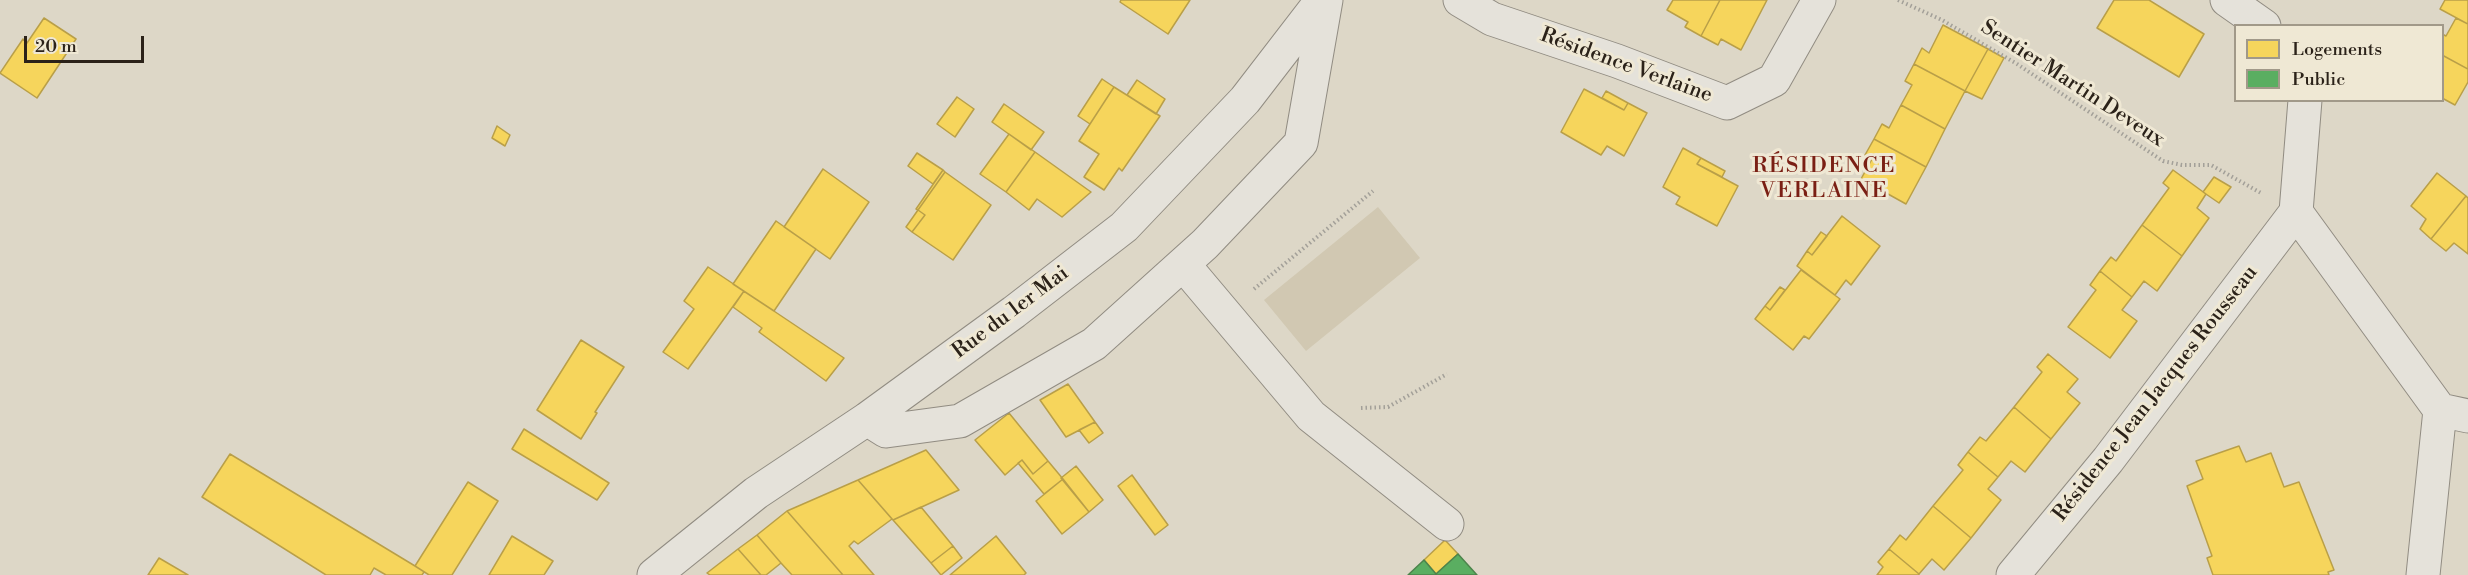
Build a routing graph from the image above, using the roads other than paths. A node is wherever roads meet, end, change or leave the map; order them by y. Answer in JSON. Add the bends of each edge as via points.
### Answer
{"nodes":[{"id":1,"x":1324,"y":0,"type":"edge"},
{"id":2,"x":1460,"y":0,"type":"edge"},
{"id":3,"x":1819,"y":0,"type":"edge"},
{"id":4,"x":2227,"y":0,"type":"edge"},
{"id":5,"x":2261,"y":24,"type":"edge"},
{"id":6,"x":2305,"y":102,"type":"edge"},
{"id":7,"x":2296,"y":212,"type":"junction"},
{"id":8,"x":1183,"y":264,"type":"junction"},
{"id":9,"x":2454,"y":413,"type":"edge"},
{"id":10,"x":867,"y":419,"type":"junction"},
{"id":11,"x":1447,"y":524,"type":"dead end"},
{"id":12,"x":654,"y":575,"type":"edge"},
{"id":13,"x":2013,"y":575,"type":"edge"},
{"id":14,"x":2422,"y":575,"type":"edge"}],
"edges":[{"from":1,"to":8,"type":"street","via":[[1301,143]]},
{"from":1,"to":10,"type":"street","name":"Rue du 1er Mai","via":[[1245,100],[1124,226]]},
{"from":2,"to":3,"type":"street","name":"Résidence Verlaine","via":[[1492,19],[1726,103],[1774,80]]},
{"from":4,"to":5,"type":"street"},
{"from":6,"to":7,"type":"street"},
{"from":7,"to":9,"type":"street"},
{"from":7,"to":13,"type":"street","name":"Résidence Jean Jacques Rousseau","via":[[2108,460]]},
{"from":8,"to":10,"type":"street","via":[[1094,344],[960,421],[886,431]]},
{"from":8,"to":11,"type":"street","via":[[1311,416]]},
{"from":9,"to":14,"type":"street"},
{"from":10,"to":12,"type":"street","name":"Rue du 1er Mai","via":[[756,492]]}]}
